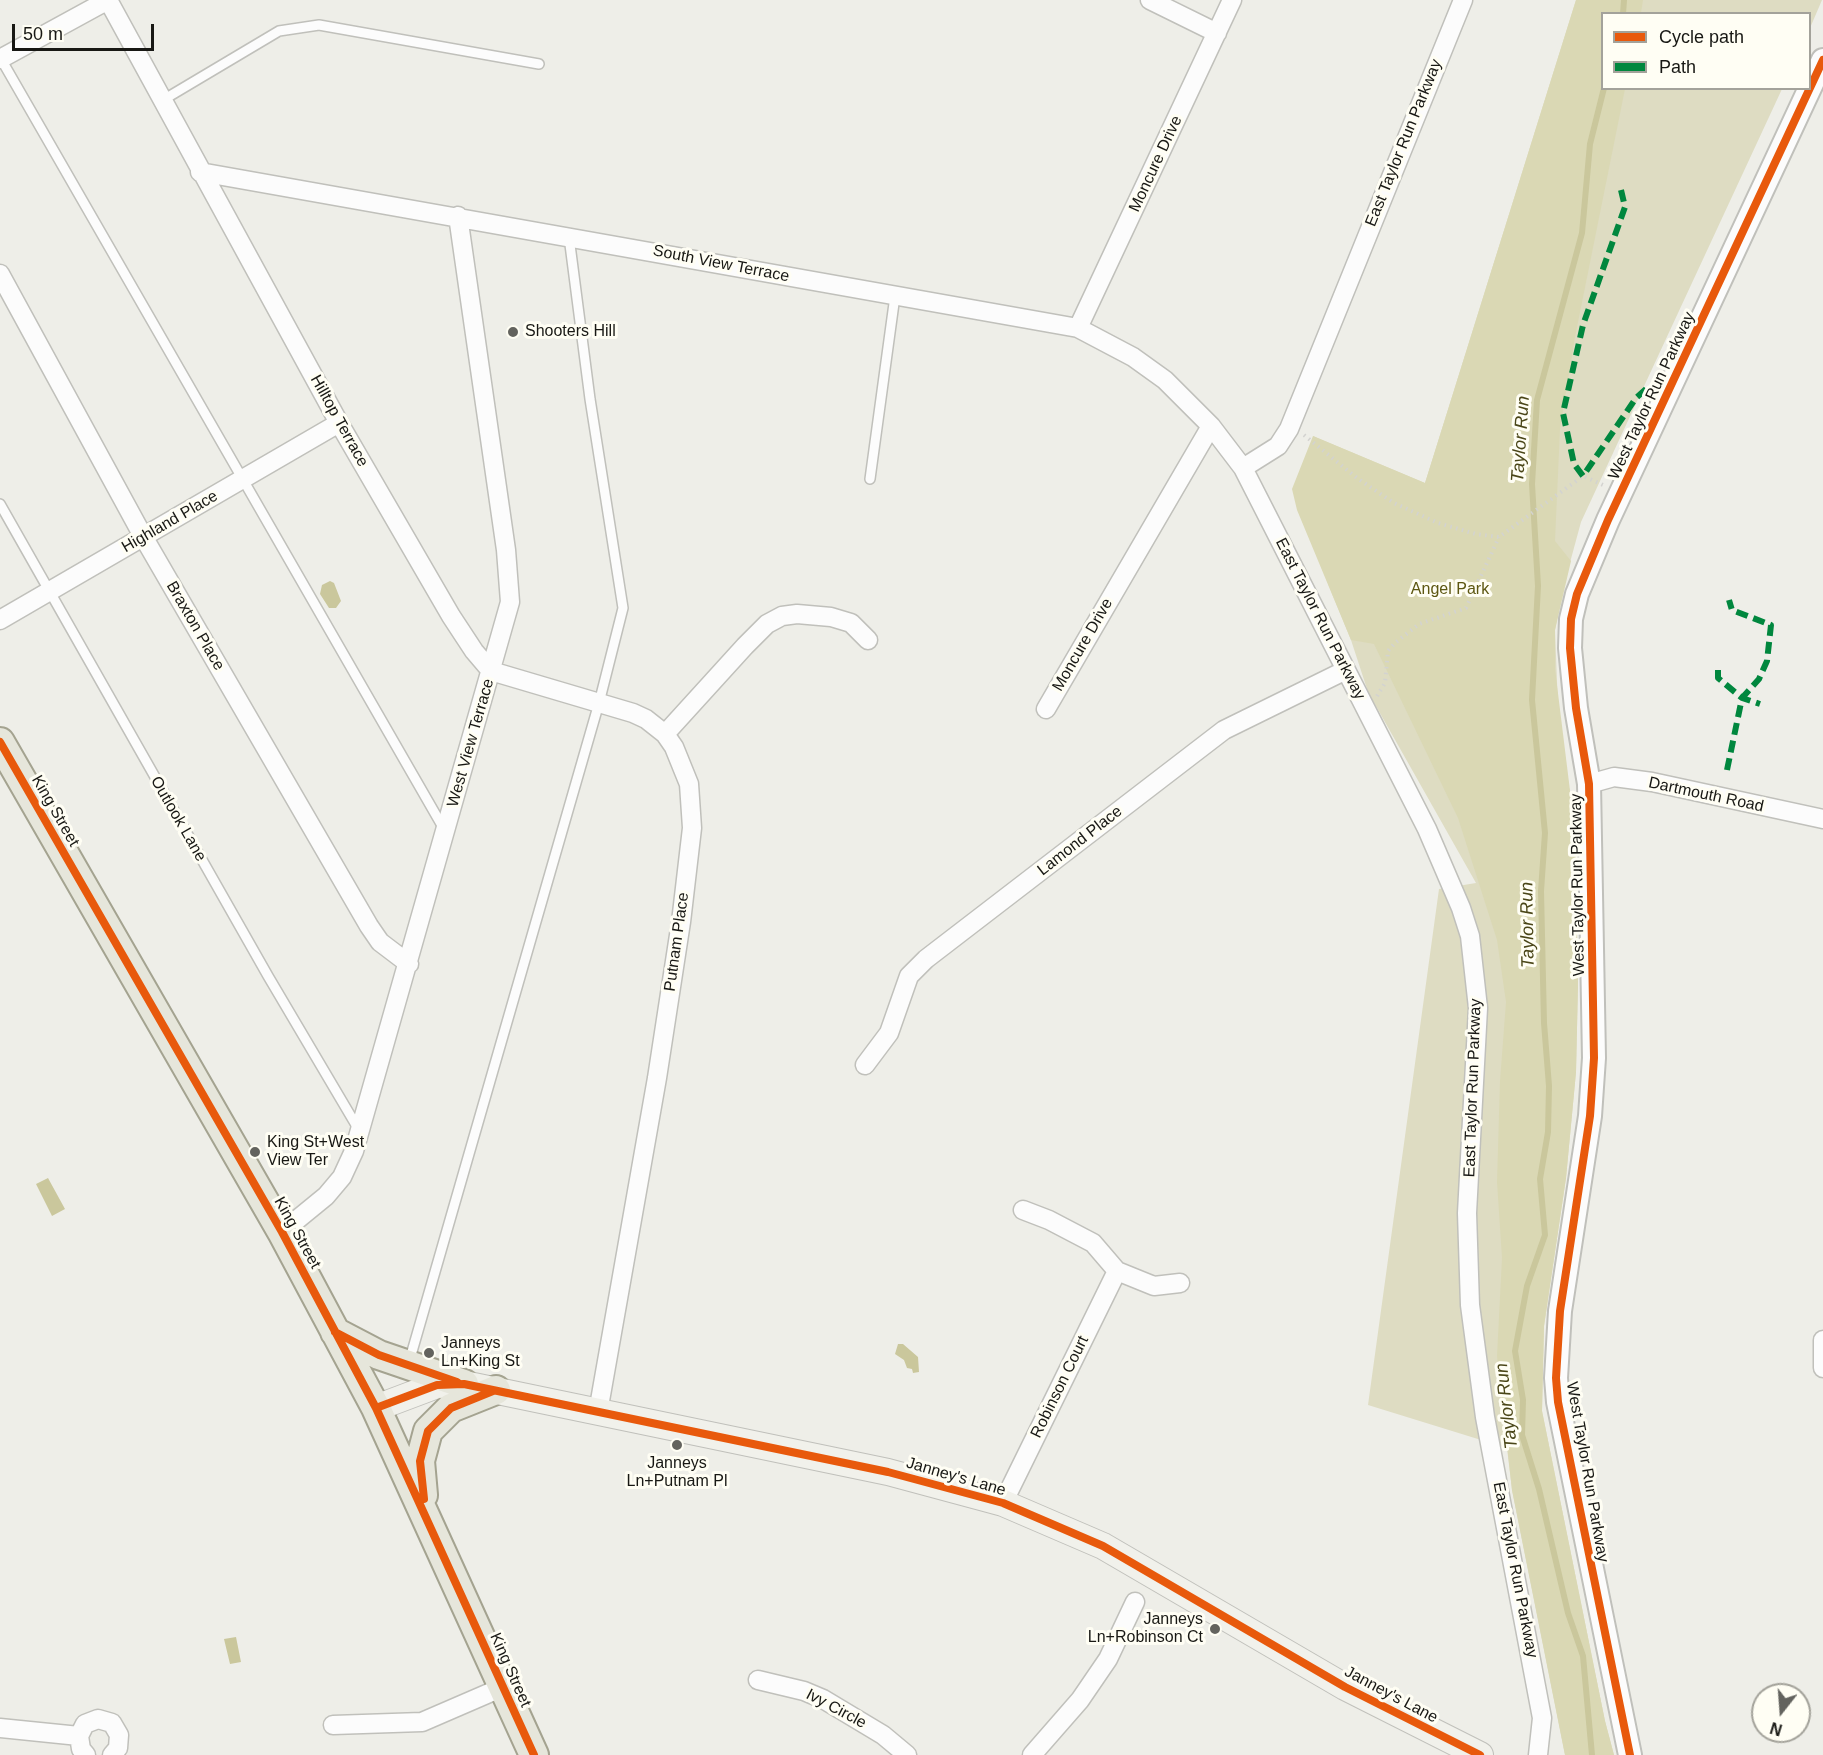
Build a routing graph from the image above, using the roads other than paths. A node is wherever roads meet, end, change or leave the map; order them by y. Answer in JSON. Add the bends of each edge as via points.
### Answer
{"nodes":[{"id":1,"x":108,"y":0,"type":"edge"},
{"id":2,"x":1150,"y":0,"type":"edge"},
{"id":3,"x":1232,"y":0,"type":"edge"},
{"id":4,"x":1463,"y":0,"type":"edge"},
{"id":5,"x":1217,"y":33,"type":"junction"},
{"id":6,"x":0,"y":59,"type":"edge"},
{"id":7,"x":1823,"y":60,"type":"edge"},
{"id":8,"x":539,"y":64,"type":"dead end"},
{"id":9,"x":1811,"y":86,"type":"edge"},
{"id":10,"x":1809,"y":90,"type":"edge"},
{"id":11,"x":163,"y":100,"type":"junction"},
{"id":12,"x":200,"y":172,"type":"junction"},
{"id":13,"x":458,"y":216,"type":"junction"},
{"id":14,"x":569,"y":235,"type":"junction"},
{"id":15,"x":0,"y":274,"type":"edge"},
{"id":16,"x":894,"y":296,"type":"junction"},
{"id":17,"x":1078,"y":328,"type":"junction"},
{"id":18,"x":339,"y":423,"type":"junction"},
{"id":19,"x":1211,"y":426,"type":"junction"},
{"id":20,"x":1243,"y":468,"type":"junction"},
{"id":21,"x":870,"y":479,"type":"dead end"},
{"id":22,"x":242,"y":480,"type":"junction"},
{"id":23,"x":0,"y":504,"type":"edge"},
{"id":24,"x":144,"y":538,"type":"junction"},
{"id":25,"x":48,"y":592,"type":"junction"},
{"id":26,"x":0,"y":620,"type":"edge"},
{"id":27,"x":868,"y":640,"type":"dead end"},
{"id":28,"x":1346,"y":670,"type":"junction"},
{"id":29,"x":491,"y":671,"type":"junction"},
{"id":30,"x":599,"y":703,"type":"junction"},
{"id":31,"x":1046,"y":709,"type":"dead end"},
{"id":32,"x":665,"y":735,"type":"junction"},
{"id":33,"x":0,"y":742,"type":"edge"},
{"id":34,"x":1589,"y":784,"type":"junction"},
{"id":35,"x":1823,"y":819,"type":"edge"},
{"id":36,"x":446,"y":831,"type":"junction"},
{"id":37,"x":409,"y":964,"type":"junction"},
{"id":38,"x":865,"y":1065,"type":"dead end"},
{"id":39,"x":360,"y":1132,"type":"junction"},
{"id":40,"x":1023,"y":1210,"type":"dead end"},
{"id":41,"x":282,"y":1232,"type":"junction"},
{"id":42,"x":1117,"y":1270,"type":"junction"},
{"id":43,"x":1180,"y":1283,"type":"dead end"},
{"id":44,"x":335,"y":1332,"type":"junction"},
{"id":45,"x":1823,"y":1340,"type":"edge"},
{"id":46,"x":408,"y":1365,"type":"junction"},
{"id":47,"x":1823,"y":1368,"type":"edge"},
{"id":48,"x":464,"y":1384,"type":"junction"},
{"id":49,"x":496,"y":1390,"type":"junction"},
{"id":50,"x":376,"y":1408,"type":"junction"},
{"id":51,"x":598,"y":1412,"type":"junction"},
{"id":52,"x":1003,"y":1503,"type":"junction"},
{"id":53,"x":427,"y":1518,"type":"junction"},
{"id":54,"x":1135,"y":1602,"type":"dead end"},
{"id":55,"x":758,"y":1680,"type":"dead end"},
{"id":56,"x":503,"y":1687,"type":"junction"},
{"id":57,"x":333,"y":1725,"type":"dead end"},
{"id":58,"x":0,"y":1728,"type":"edge"},
{"id":59,"x":79,"y":1736,"type":"junction"},
{"id":60,"x":86,"y":1755,"type":"edge"},
{"id":61,"x":112,"y":1755,"type":"edge"},
{"id":62,"x":534,"y":1755,"type":"edge"},
{"id":63,"x":907,"y":1755,"type":"edge"},
{"id":64,"x":1032,"y":1755,"type":"edge"},
{"id":65,"x":1480,"y":1755,"type":"edge"},
{"id":66,"x":1538,"y":1755,"type":"edge"},
{"id":67,"x":1630,"y":1755,"type":"edge"}],
"edges":[{"from":1,"to":6,"type":"street"},
{"from":1,"to":11,"type":"street","name":"Hilltop Terrace"},
{"from":2,"to":5,"type":"street"},
{"from":3,"to":5,"type":"street","name":"Moncure Drive"},
{"from":4,"to":20,"type":"street","name":"East Taylor Run Parkway","via":[[1288,429],[1278,446]]},
{"from":5,"to":17,"type":"street","name":"Moncure Drive"},
{"from":6,"to":22,"type":"lane"},
{"from":7,"to":9,"type":"street","name":"West Taylor Run Parkway"},
{"from":8,"to":11,"type":"lane","via":[[319,25],[279,31]]},
{"from":10,"to":34,"type":"street","name":"West Taylor Run Parkway","via":[[1577,594],[1570,648]]},
{"from":11,"to":12,"type":"street","name":"Hilltop Terrace"},
{"from":12,"to":13,"type":"street","name":"South View Terrace"},
{"from":12,"to":18,"type":"street","name":"Hilltop Terrace"},
{"from":13,"to":14,"type":"street","name":"South View Terrace"},
{"from":13,"to":29,"type":"street","name":"West View Terrace","via":[[510,602]]},
{"from":14,"to":16,"type":"street","name":"South View Terrace"},
{"from":14,"to":30,"type":"lane","via":[[623,608]]},
{"from":15,"to":24,"type":"street","name":"Braxton Place"},
{"from":16,"to":17,"type":"street","name":"South View Terrace"},
{"from":16,"to":21,"type":"lane"},
{"from":17,"to":19,"type":"street","name":"South View Terrace","via":[[1133,357],[1165,380]]},
{"from":18,"to":22,"type":"street","name":"Highland Place"},
{"from":18,"to":29,"type":"street","name":"Hilltop Terrace","via":[[451,616]]},
{"from":19,"to":20,"type":"street","name":"East Taylor Run Parkway"},
{"from":19,"to":31,"type":"street","name":"Moncure Drive"},
{"from":20,"to":28,"type":"street","name":"East Taylor Run Parkway"},
{"from":22,"to":24,"type":"street","name":"Highland Place"},
{"from":22,"to":36,"type":"lane"},
{"from":23,"to":25,"type":"lane","name":"Outlook Lane"},
{"from":24,"to":25,"type":"street","name":"Highland Place"},
{"from":24,"to":37,"type":"street","name":"Braxton Place","via":[[369,926],[380,942]]},
{"from":25,"to":26,"type":"street","name":"Highland Place"},
{"from":25,"to":39,"type":"lane","name":"Outlook Lane"},
{"from":27,"to":32,"type":"street","via":[[851,623],[831,617],[782,616],[760,632]]},
{"from":28,"to":38,"type":"street","name":"Lamond Place","via":[[1224,730],[926,959],[909,976],[889,1033]]},
{"from":28,"to":66,"type":"street","name":"East Taylor Run Parkway","via":[[1427,830],[1470,936],[1478,1008],[1467,1213],[1470,1305],[1485,1417],[1542,1718]]},
{"from":29,"to":30,"type":"street"},
{"from":29,"to":36,"type":"street","name":"West View Terrace"},
{"from":30,"to":32,"type":"street","via":[[633,713]]},
{"from":30,"to":46,"type":"lane"},
{"from":32,"to":51,"type":"street","name":"Putnam Place","via":[[689,784],[692,828],[657,1078]]},
{"from":33,"to":41,"type":"main road","name":"King Street"},
{"from":34,"to":35,"type":"street","name":"Dartmouth Road","via":[[1614,777],[1652,782]]},
{"from":34,"to":67,"type":"street","name":"West Taylor Run Parkway","via":[[1594,1058],[1590,1116],[1560,1311],[1556,1378]]},
{"from":36,"to":37,"type":"street","name":"West View Terrace"},
{"from":37,"to":39,"type":"street","name":"West View Terrace"},
{"from":39,"to":41,"type":"street","name":"West View Terrace","via":[[342,1177],[326,1196]]},
{"from":40,"to":42,"type":"street","via":[[1093,1243]]},
{"from":41,"to":44,"type":"main road","name":"King Street"},
{"from":42,"to":43,"type":"street","via":[[1154,1286]]},
{"from":42,"to":52,"type":"street","name":"Robinson Court"},
{"from":44,"to":46,"type":"main road"},
{"from":44,"to":50,"type":"main road","name":"King Street"},
{"from":45,"to":47,"type":"street"},
{"from":46,"to":48,"type":"main road"},
{"from":48,"to":49,"type":"main road","name":"Janney's Lane"},
{"from":48,"to":50,"type":"main road","name":"Janney's Lane","via":[[437,1385]]},
{"from":49,"to":51,"type":"main road","name":"Janney's Lane"},
{"from":49,"to":53,"type":"main road","via":[[451,1408],[428,1431],[420,1461]]},
{"from":50,"to":53,"type":"main road","name":"King Street"},
{"from":51,"to":52,"type":"main road","name":"Janney's Lane","via":[[888,1472]]},
{"from":52,"to":65,"type":"main road","name":"Janney's Lane","via":[[1103,1546],[1345,1687]]},
{"from":53,"to":56,"type":"main road","name":"King Street"},
{"from":54,"to":64,"type":"street","via":[[1091,1684]]},
{"from":55,"to":63,"type":"street","name":"Ivy Circle","via":[[823,1699],[883,1735]]},
{"from":56,"to":57,"type":"street","via":[[422,1722]]},
{"from":56,"to":62,"type":"main road","name":"King Street"},
{"from":58,"to":59,"type":"street"},
{"from":59,"to":60,"type":"street"},
{"from":59,"to":61,"type":"street","via":[[92,1720],[112,1723],[120,1742]]}]}
